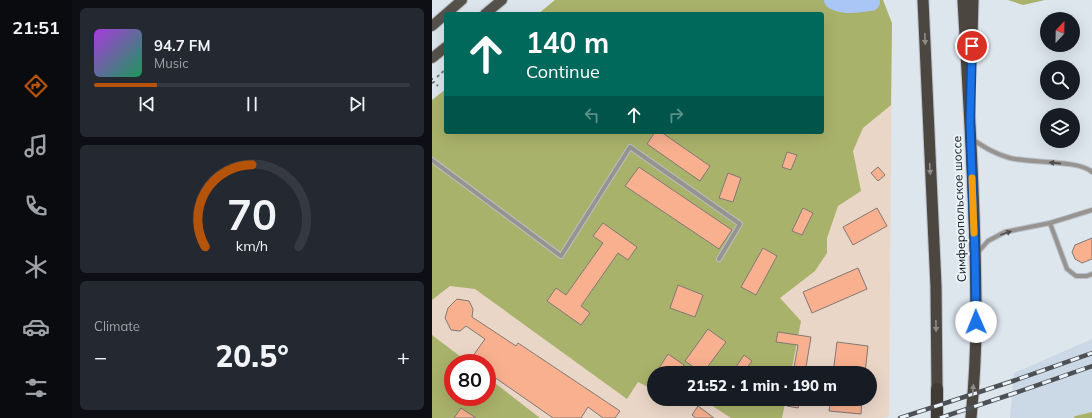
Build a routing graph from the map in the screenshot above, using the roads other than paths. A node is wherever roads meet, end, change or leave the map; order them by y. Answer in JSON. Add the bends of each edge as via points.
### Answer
{"nodes":[{"id":1,"x":462,"y":0,"type":"edge"},
{"id":2,"x":502,"y":0,"type":"edge"},
{"id":3,"x":923,"y":0,"type":"edge"},
{"id":4,"x":963,"y":0,"type":"edge"},
{"id":5,"x":973,"y":0,"type":"edge"},
{"id":6,"x":448,"y":12,"type":"edge"},
{"id":7,"x":487,"y":12,"type":"edge"},
{"id":8,"x":444,"y":16,"type":"edge"},
{"id":9,"x":432,"y":26,"type":"edge"},
{"id":10,"x":444,"y":49,"type":"edge"},
{"id":11,"x":432,"y":58,"type":"edge"},
{"id":12,"x":970,"y":123,"type":"junction"},
{"id":13,"x":971,"y":138,"type":"junction"},
{"id":14,"x":432,"y":160,"type":"edge"},
{"id":15,"x":1091,"y":171,"type":"edge"},
{"id":16,"x":1092,"y":210,"type":"edge"},
{"id":17,"x":1050,"y":223,"type":"junction"},
{"id":18,"x":975,"y":255,"type":"junction"},
{"id":19,"x":719,"y":259,"type":"dead end"},
{"id":20,"x":1092,"y":274,"type":"edge"},
{"id":21,"x":936,"y":389,"type":"joint"},
{"id":22,"x":937,"y":418,"type":"edge"},
{"id":23,"x":971,"y":418,"type":"edge"}],
"edges":[{"from":1,"to":6,"type":"main road"},
{"from":2,"to":7,"type":"main road"},
{"from":3,"to":21,"type":"highway","one_way":true,"via":[[936,287]]},
{"from":4,"to":12,"type":"highway","name":"Симферопольское шоссе"},
{"from":5,"to":12,"type":"highway"},
{"from":8,"to":9,"type":"main road"},
{"from":10,"to":11,"type":"main road"},
{"from":12,"to":13,"type":"highway","name":"Симферопольское шоссе"},
{"from":15,"to":13,"type":"lane","one_way":true,"via":[[1077,165],[1011,158],[992,152]]},
{"from":13,"to":18,"type":"highway","name":"Симферопольское шоссе"},
{"from":14,"to":19,"type":"lane","via":[[561,256],[630,148],[740,224]]},
{"from":16,"to":17,"type":"lane"},
{"from":18,"to":17,"type":"lane","one_way":true,"via":[[988,241],[1005,232]]},
{"from":17,"to":20,"type":"lane","via":[[1067,269],[1076,276]]},
{"from":23,"to":18,"type":"highway","name":"Симферопольское шоссе","one_way":true,"via":[[976,322]]},
{"from":21,"to":22,"type":"highway"}]}
